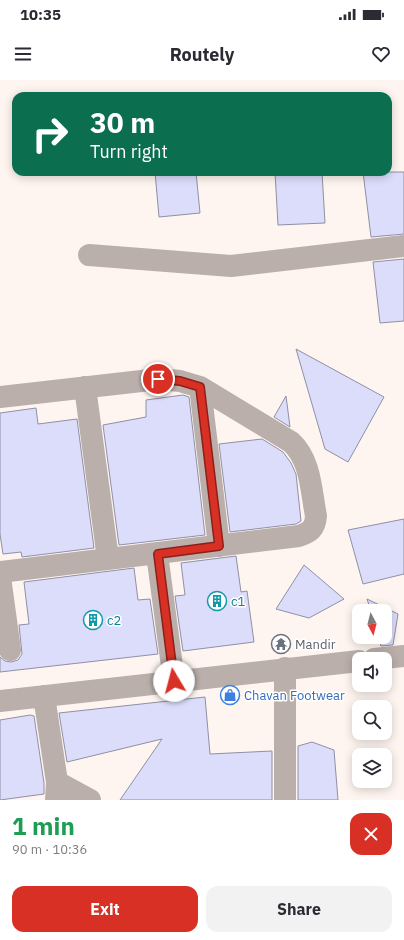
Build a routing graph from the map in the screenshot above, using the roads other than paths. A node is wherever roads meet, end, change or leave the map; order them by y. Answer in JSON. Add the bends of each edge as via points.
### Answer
{"nodes":[{"id":1,"x":404,"y":246,"type":"edge"},
{"id":2,"x":89,"y":255,"type":"dead end"},
{"id":3,"x":85,"y":387,"type":"junction"},
{"id":4,"x":200,"y":387,"type":"junction"},
{"id":5,"x":0,"y":397,"type":"edge"},
{"id":6,"x":219,"y":546,"type":"junction"},
{"id":7,"x":158,"y":554,"type":"junction"},
{"id":8,"x":108,"y":559,"type":"junction"},
{"id":9,"x":0,"y":572,"type":"edge"},
{"id":10,"x":0,"y":577,"type":"edge"},
{"id":11,"x":10,"y":650,"type":"dead end"},
{"id":12,"x":404,"y":656,"type":"edge"},
{"id":13,"x":392,"y":657,"type":"edge"},
{"id":14,"x":352,"y":661,"type":"edge"},
{"id":15,"x":285,"y":668,"type":"junction"},
{"id":16,"x":174,"y":681,"type":"junction"},
{"id":17,"x":44,"y":696,"type":"junction"},
{"id":18,"x":0,"y":701,"type":"edge"},
{"id":19,"x":57,"y":791,"type":"edge"},
{"id":20,"x":90,"y":800,"type":"edge"},
{"id":21,"x":285,"y":800,"type":"edge"}],
"edges":[{"from":1,"to":2,"type":"street","via":[[231,266]]},
{"from":3,"to":4,"type":"street","via":[[158,379],[180,381]]},
{"from":3,"to":5,"type":"street"},
{"from":3,"to":8,"type":"street"},
{"from":4,"to":6,"type":"street"},
{"from":4,"to":6,"type":"street","via":[[300,450],[304,458],[316,516],[315,525],[310,532],[299,536]]},
{"from":6,"to":7,"type":"street"},
{"from":7,"to":8,"type":"street"},
{"from":7,"to":16,"type":"street"},
{"from":8,"to":9,"type":"street"},
{"from":10,"to":11,"type":"street"},
{"from":12,"to":13,"type":"street"},
{"from":14,"to":15,"type":"street"},
{"from":15,"to":16,"type":"street"},
{"from":15,"to":21,"type":"street"},
{"from":16,"to":17,"type":"street"},
{"from":17,"to":18,"type":"street"},
{"from":17,"to":19,"type":"street"},
{"from":19,"to":20,"type":"street"}]}
